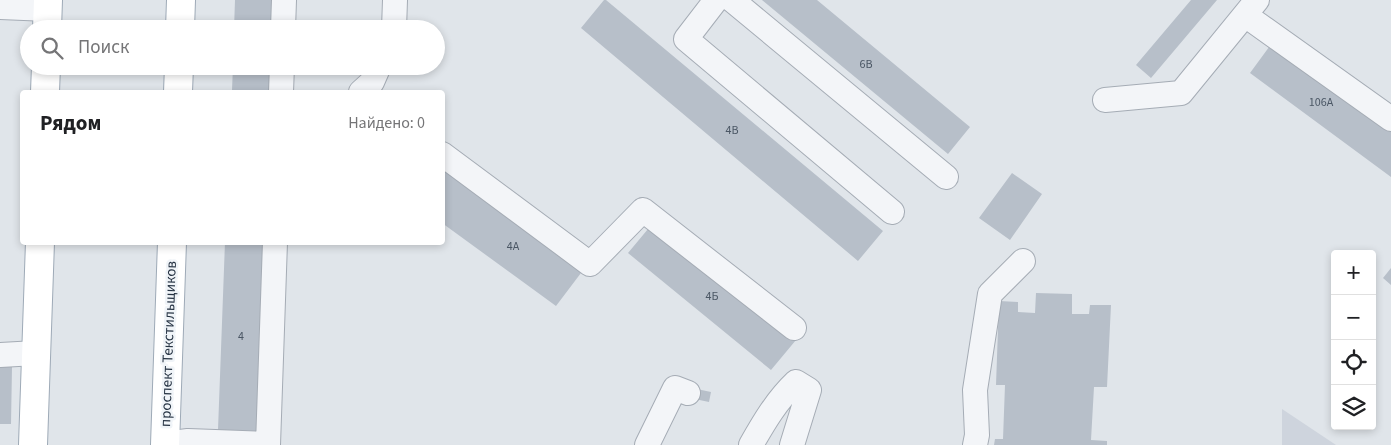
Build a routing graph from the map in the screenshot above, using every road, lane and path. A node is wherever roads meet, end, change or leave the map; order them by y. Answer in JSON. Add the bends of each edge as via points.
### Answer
{"nodes":[{"id":1,"x":181,"y":0,"type":"edge"},
{"id":2,"x":284,"y":0,"type":"edge"},
{"id":3,"x":395,"y":0,"type":"edge"},
{"id":4,"x":716,"y":0,"type":"edge"},
{"id":5,"x":732,"y":0,"type":"edge"},
{"id":6,"x":0,"y":7,"type":"edge"},
{"id":7,"x":1251,"y":7,"type":"edge"},
{"id":8,"x":48,"y":12,"type":"edge"},
{"id":9,"x":180,"y":20,"type":"edge"},
{"id":10,"x":283,"y":20,"type":"edge"},
{"id":11,"x":394,"y":20,"type":"edge"},
{"id":12,"x":46,"y":75,"type":"edge"},
{"id":13,"x":179,"y":75,"type":"edge"},
{"id":14,"x":282,"y":75,"type":"edge"},
{"id":15,"x":375,"y":75,"type":"edge"},
{"id":16,"x":45,"y":90,"type":"edge"},
{"id":17,"x":178,"y":90,"type":"edge"},
{"id":18,"x":281,"y":90,"type":"edge"},
{"id":19,"x":363,"y":90,"type":"edge"},
{"id":20,"x":1105,"y":100,"type":"dead end"},
{"id":21,"x":1391,"y":118,"type":"edge"},
{"id":22,"x":445,"y":156,"type":"edge"},
{"id":23,"x":946,"y":177,"type":"dead end"},
{"id":24,"x":892,"y":212,"type":"dead end"},
{"id":25,"x":40,"y":245,"type":"edge"},
{"id":26,"x":172,"y":245,"type":"edge"},
{"id":27,"x":275,"y":245,"type":"edge"},
{"id":28,"x":1023,"y":260,"type":"dead end"},
{"id":29,"x":794,"y":328,"type":"dead end"},
{"id":30,"x":36,"y":353,"type":"junction"},
{"id":31,"x":0,"y":355,"type":"edge"},
{"id":32,"x":688,"y":393,"type":"dead end"},
{"id":33,"x":165,"y":444,"type":"edge"},
{"id":34,"x":268,"y":444,"type":"edge"},
{"id":35,"x":33,"y":445,"type":"edge"},
{"id":36,"x":647,"y":445,"type":"edge"},
{"id":37,"x":751,"y":445,"type":"edge"},
{"id":38,"x":792,"y":445,"type":"edge"},
{"id":39,"x":975,"y":445,"type":"edge"}],
"edges":[{"from":1,"to":9,"type":"main road"},
{"from":2,"to":10,"type":"street"},
{"from":3,"to":11,"type":"street"},
{"from":4,"to":24,"type":"street","via":[[686,39]]},
{"from":5,"to":23,"type":"street"},
{"from":6,"to":8,"type":"street"},
{"from":7,"to":20,"type":"street","via":[[1181,93]]},
{"from":7,"to":21,"type":"street"},
{"from":12,"to":16,"type":"main road"},
{"from":13,"to":17,"type":"main road"},
{"from":14,"to":18,"type":"street"},
{"from":15,"to":19,"type":"street"},
{"from":22,"to":29,"type":"street","via":[[590,264],[643,210]]},
{"from":25,"to":30,"type":"main road"},
{"from":26,"to":33,"type":"main road","name":"проспект Текстильщиков"},
{"from":27,"to":34,"type":"street"},
{"from":28,"to":39,"type":"street","via":[[990,294],[975,390]]},
{"from":30,"to":31,"type":"street"},
{"from":30,"to":35,"type":"main road"},
{"from":32,"to":36,"type":"street","via":[[675,388]]},
{"from":33,"to":34,"type":"street","via":[[188,441]]},
{"from":37,"to":38,"type":"street","via":[[783,394],[796,382],[809,390]]}]}
